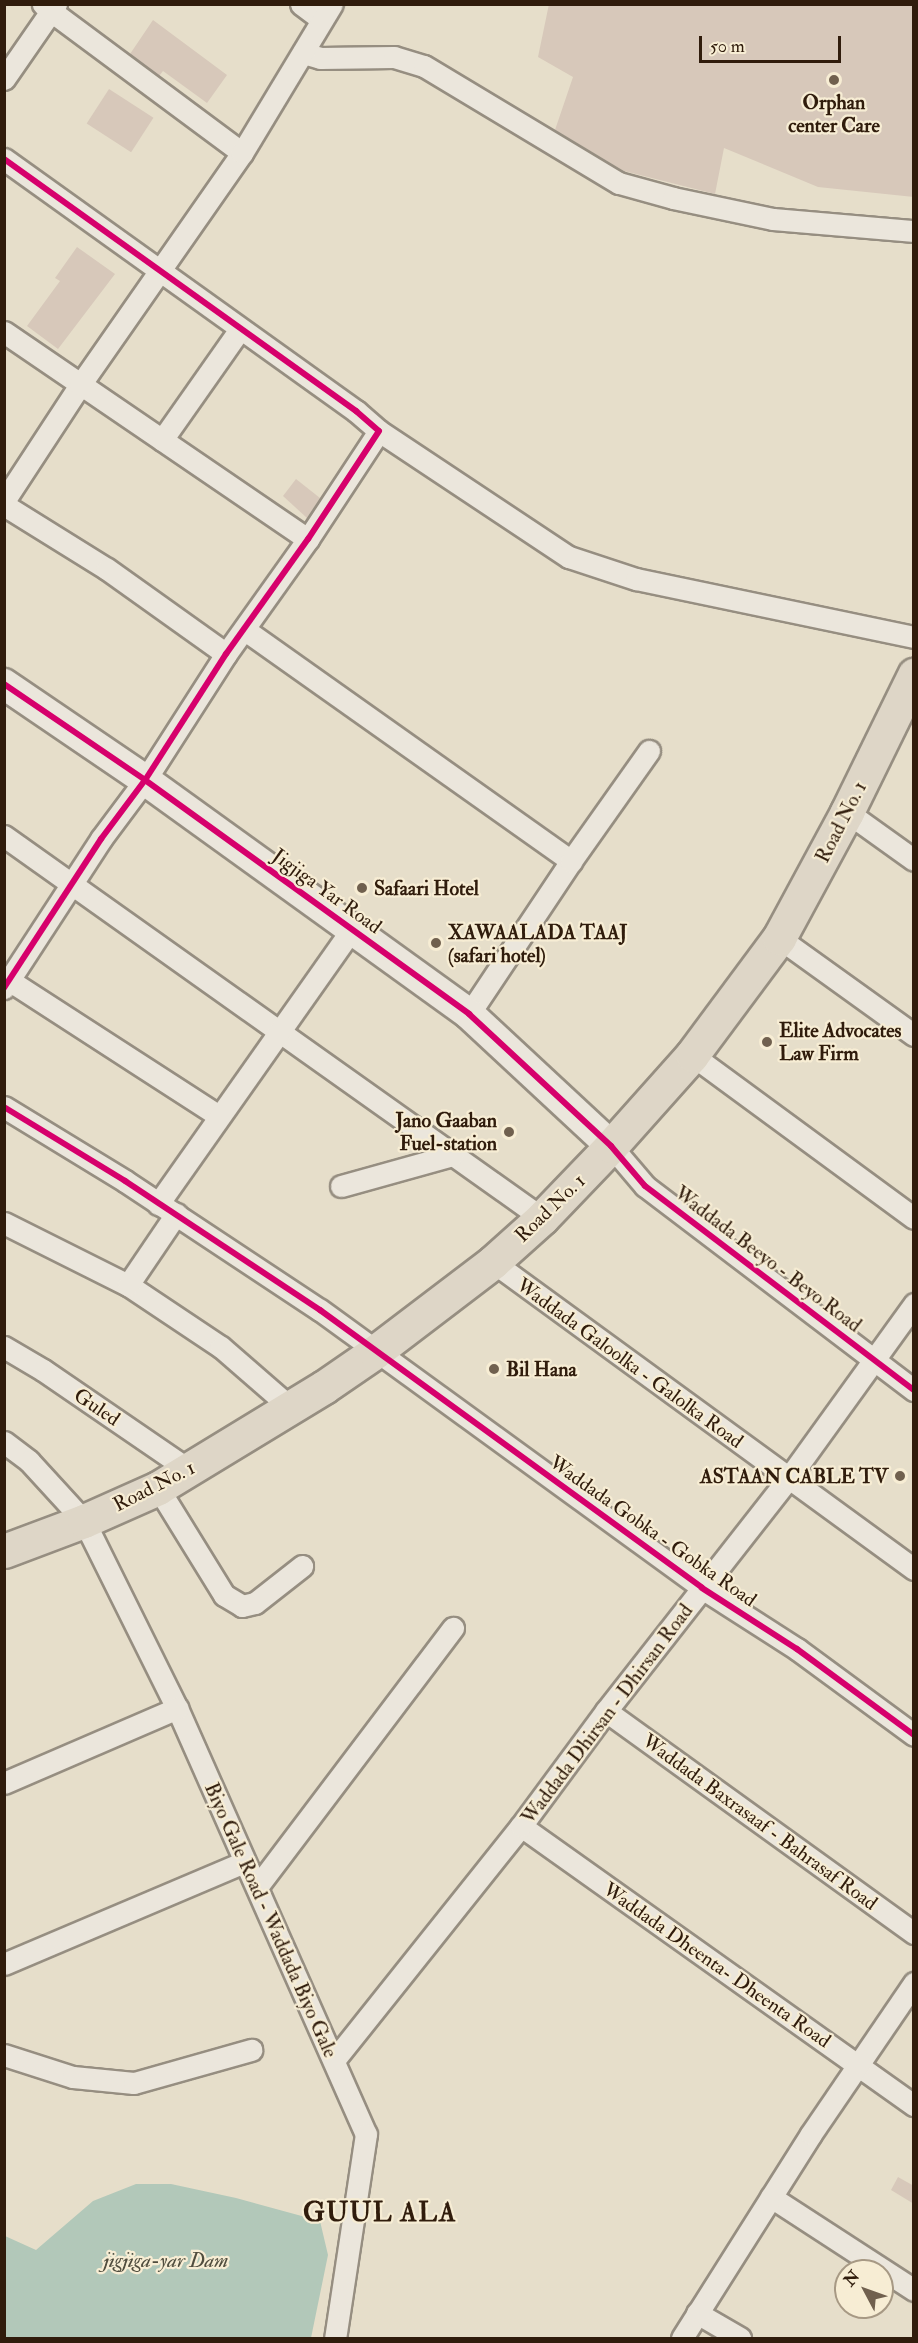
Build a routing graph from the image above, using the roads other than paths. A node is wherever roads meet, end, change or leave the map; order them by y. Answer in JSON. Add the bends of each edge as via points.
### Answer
{"nodes":[{"id":1,"x":302,"y":4,"type":"edge"},
{"id":2,"x":50,"y":7,"type":"edge"},
{"id":3,"x":327,"y":12,"type":"edge"},
{"id":4,"x":303,"y":52,"type":"junction"},
{"id":5,"x":4,"y":79,"type":"edge"},
{"id":6,"x":242,"y":153,"type":"junction"},
{"id":7,"x":4,"y":159,"type":"edge"},
{"id":8,"x":914,"y":231,"type":"edge"},
{"id":9,"x":161,"y":271,"type":"junction"},
{"id":10,"x":240,"y":329,"type":"junction"},
{"id":11,"x":4,"y":332,"type":"edge"},
{"id":12,"x":80,"y":385,"type":"junction"},
{"id":13,"x":379,"y":431,"type":"junction"},
{"id":14,"x":162,"y":440,"type":"junction"},
{"id":15,"x":4,"y":503,"type":"edge"},
{"id":16,"x":308,"y":539,"type":"junction"},
{"id":17,"x":245,"y":630,"type":"junction"},
{"id":18,"x":914,"y":637,"type":"edge"},
{"id":19,"x":226,"y":654,"type":"junction"},
{"id":20,"x":914,"y":675,"type":"edge"},
{"id":21,"x":4,"y":684,"type":"edge"},
{"id":22,"x":650,"y":751,"type":"dead end"},
{"id":23,"x":145,"y":780,"type":"junction"},
{"id":24,"x":847,"y":812,"type":"junction"},
{"id":25,"x":4,"y":836,"type":"edge"},
{"id":26,"x":914,"y":860,"type":"edge"},
{"id":27,"x":571,"y":861,"type":"junction"},
{"id":28,"x":71,"y":883,"type":"junction"},
{"id":29,"x":352,"y":929,"type":"junction"},
{"id":30,"x":779,"y":938,"type":"junction"},
{"id":31,"x":6,"y":982,"type":"edge"},
{"id":32,"x":469,"y":1014,"type":"junction"},
{"id":33,"x":279,"y":1031,"type":"junction"},
{"id":34,"x":914,"y":1035,"type":"edge"},
{"id":35,"x":692,"y":1055,"type":"junction"},
{"id":36,"x":4,"y":1107,"type":"edge"},
{"id":37,"x":219,"y":1116,"type":"junction"},
{"id":38,"x":611,"y":1146,"type":"junction"},
{"id":39,"x":453,"y":1155,"type":"junction"},
{"id":40,"x":341,"y":1186,"type":"dead end"},
{"id":41,"x":167,"y":1209,"type":"junction"},
{"id":42,"x":543,"y":1218,"type":"junction"},
{"id":43,"x":914,"y":1218,"type":"edge"},
{"id":44,"x":4,"y":1223,"type":"edge"},
{"id":45,"x":493,"y":1262,"type":"junction"},
{"id":46,"x":128,"y":1285,"type":"junction"},
{"id":47,"x":914,"y":1304,"type":"edge"},
{"id":48,"x":4,"y":1347,"type":"edge"},
{"id":49,"x":375,"y":1352,"type":"junction"},
{"id":50,"x":873,"y":1359,"type":"junction"},
{"id":51,"x":914,"y":1390,"type":"edge"},
{"id":52,"x":290,"y":1407,"type":"junction"},
{"id":53,"x":4,"y":1442,"type":"edge"},
{"id":54,"x":189,"y":1470,"type":"junction"},
{"id":55,"x":788,"y":1479,"type":"junction"},
{"id":56,"x":158,"y":1488,"type":"junction"},
{"id":57,"x":84,"y":1521,"type":"junction"},
{"id":58,"x":4,"y":1551,"type":"edge"},
{"id":59,"x":302,"y":1566,"type":"dead end"},
{"id":60,"x":914,"y":1569,"type":"edge"},
{"id":61,"x":702,"y":1588,"type":"junction"},
{"id":62,"x":453,"y":1628,"type":"dead end"},
{"id":63,"x":177,"y":1708,"type":"junction"},
{"id":64,"x":606,"y":1711,"type":"junction"},
{"id":65,"x":914,"y":1734,"type":"edge"},
{"id":66,"x":4,"y":1783,"type":"edge"},
{"id":67,"x":521,"y":1826,"type":"junction"},
{"id":68,"x":243,"y":1862,"type":"junction"},
{"id":69,"x":257,"y":1887,"type":"junction"},
{"id":70,"x":914,"y":1933,"type":"edge"},
{"id":71,"x":4,"y":1964,"type":"edge"},
{"id":72,"x":914,"y":1983,"type":"edge"},
{"id":73,"x":251,"y":2050,"type":"dead end"},
{"id":74,"x":4,"y":2055,"type":"edge"},
{"id":75,"x":335,"y":2059,"type":"junction"},
{"id":76,"x":857,"y":2064,"type":"junction"},
{"id":77,"x":914,"y":2105,"type":"edge"},
{"id":78,"x":771,"y":2197,"type":"junction"},
{"id":79,"x":914,"y":2290,"type":"edge"},
{"id":80,"x":697,"y":2313,"type":"junction"},
{"id":81,"x":335,"y":2338,"type":"edge"},
{"id":82,"x":682,"y":2338,"type":"edge"},
{"id":83,"x":740,"y":2338,"type":"edge"}],
"edges":[{"from":1,"to":3,"type":"street"},
{"from":2,"to":5,"type":"street"},
{"from":2,"to":6,"type":"street"},
{"from":3,"to":4,"type":"street"},
{"from":4,"to":6,"type":"street"},
{"from":4,"to":8,"type":"street","via":[[320,58],[394,57],[424,66],[620,183],[773,219]]},
{"from":6,"to":9,"type":"street"},
{"from":7,"to":9,"type":"street"},
{"from":9,"to":10,"type":"street"},
{"from":9,"to":12,"type":"street"},
{"from":10,"to":13,"type":"street"},
{"from":10,"to":14,"type":"street"},
{"from":11,"to":12,"type":"street"},
{"from":12,"to":14,"type":"street"},
{"from":12,"to":15,"type":"street"},
{"from":13,"to":16,"type":"street"},
{"from":13,"to":18,"type":"street","via":[[569,557],[636,579]]},
{"from":14,"to":16,"type":"street"},
{"from":15,"to":19,"type":"street","via":[[107,569]]},
{"from":16,"to":17,"type":"street"},
{"from":17,"to":19,"type":"street"},
{"from":17,"to":27,"type":"street"},
{"from":19,"to":23,"type":"street"},
{"from":20,"to":24,"type":"highway","name":"Road No. 1"},
{"from":21,"to":23,"type":"street","name":"Jigjiga Yar Road"},
{"from":22,"to":27,"type":"street"},
{"from":23,"to":28,"type":"street"},
{"from":23,"to":29,"type":"street","name":"Jigjiga Yar Road"},
{"from":24,"to":26,"type":"street"},
{"from":24,"to":30,"type":"highway","name":"Road No. 1"},
{"from":25,"to":28,"type":"street"},
{"from":27,"to":32,"type":"street"},
{"from":28,"to":31,"type":"street"},
{"from":28,"to":33,"type":"street"},
{"from":29,"to":32,"type":"street","name":"Jigjiga Yar Road"},
{"from":29,"to":33,"type":"street"},
{"from":30,"to":34,"type":"street"},
{"from":30,"to":35,"type":"highway","name":"Road No. 1"},
{"from":31,"to":37,"type":"street"},
{"from":32,"to":38,"type":"street","name":"Jigjiga Yar Road"},
{"from":33,"to":37,"type":"street"},
{"from":33,"to":39,"type":"street"},
{"from":35,"to":38,"type":"highway","name":"Road No. 1"},
{"from":35,"to":43,"type":"street"},
{"from":36,"to":41,"type":"street","name":"Waddada Gobka - Gobka Road"},
{"from":37,"to":41,"type":"street"},
{"from":38,"to":42,"type":"highway","name":"Road No. 1"},
{"from":38,"to":50,"type":"street","name":"Waddada Beeyo - Beyo Road","via":[[645,1186]]},
{"from":39,"to":40,"type":"street"},
{"from":39,"to":42,"type":"street"},
{"from":41,"to":46,"type":"street"},
{"from":41,"to":49,"type":"street","name":"Waddada Gobka - Gobka Road","via":[[320,1310]]},
{"from":42,"to":45,"type":"highway","name":"Road No. 1"},
{"from":44,"to":46,"type":"street"},
{"from":45,"to":49,"type":"highway","name":"Road No. 1"},
{"from":45,"to":55,"type":"street","name":"Waddada Galoolka - Galolka Road"},
{"from":46,"to":52,"type":"street","via":[[221,1347]]},
{"from":47,"to":50,"type":"street","name":"Waddada Dhirsan - Dhirsan Road"},
{"from":48,"to":54,"type":"street","name":"Guled"},
{"from":49,"to":52,"type":"highway","name":"Road No. 1"},
{"from":49,"to":61,"type":"street","name":"Waddada Gobka - Gobka Road"},
{"from":50,"to":51,"type":"street","name":"Waddada Beeyo - Beyo Road"},
{"from":50,"to":55,"type":"street","name":"Waddada Dhirsan - Dhirsan Road"},
{"from":52,"to":54,"type":"highway","name":"Road No. 1"},
{"from":53,"to":57,"type":"street","name":"Biyo Gale Road - Waddada Biyo Gale","via":[[29,1461]]},
{"from":54,"to":56,"type":"highway","name":"Road No. 1"},
{"from":55,"to":60,"type":"street","name":"Waddada Galoolka - Galolka Road"},
{"from":55,"to":61,"type":"street","name":"Waddada Dhirsan - Dhirsan Road"},
{"from":56,"to":57,"type":"highway","name":"Road No. 1"},
{"from":56,"to":59,"type":"street","via":[[224,1595],[242,1606],[255,1603]]},
{"from":57,"to":58,"type":"highway","name":"Road No. 1"},
{"from":57,"to":63,"type":"street","name":"Biyo Gale Road - Waddada Biyo Gale"},
{"from":61,"to":64,"type":"street","name":"Waddada Dhirsan - Dhirsan Road"},
{"from":61,"to":65,"type":"street","name":"Waddada Gobka - Gobka Road","via":[[797,1649]]},
{"from":62,"to":69,"type":"street"},
{"from":63,"to":66,"type":"street"},
{"from":63,"to":68,"type":"street","name":"Biyo Gale Road - Waddada Biyo Gale"},
{"from":64,"to":67,"type":"street","name":"Waddada Dhirsan - Dhirsan Road"},
{"from":64,"to":70,"type":"street","name":"Waddada Baxrasaaf - Bahrasaf Road"},
{"from":67,"to":75,"type":"street","name":"Waddada Dhirsan - Dhirsan Road"},
{"from":67,"to":76,"type":"street","name":"Waddada Dheenta- Dheenta Road"},
{"from":68,"to":69,"type":"street","name":"Biyo Gale Road - Waddada Biyo Gale"},
{"from":68,"to":71,"type":"street"},
{"from":69,"to":75,"type":"street","name":"Biyo Gale Road - Waddada Biyo Gale"},
{"from":72,"to":76,"type":"street"},
{"from":73,"to":74,"type":"street","via":[[134,2083],[73,2077]]},
{"from":75,"to":81,"type":"street","name":"Biyo Gale Road - Waddada Biyo Gale","via":[[366,2134]]},
{"from":76,"to":77,"type":"street","name":"Waddada Dheenta- Dheenta Road"},
{"from":76,"to":78,"type":"street"},
{"from":78,"to":79,"type":"street"},
{"from":78,"to":80,"type":"street"},
{"from":80,"to":82,"type":"street"},
{"from":80,"to":83,"type":"street"}]}
